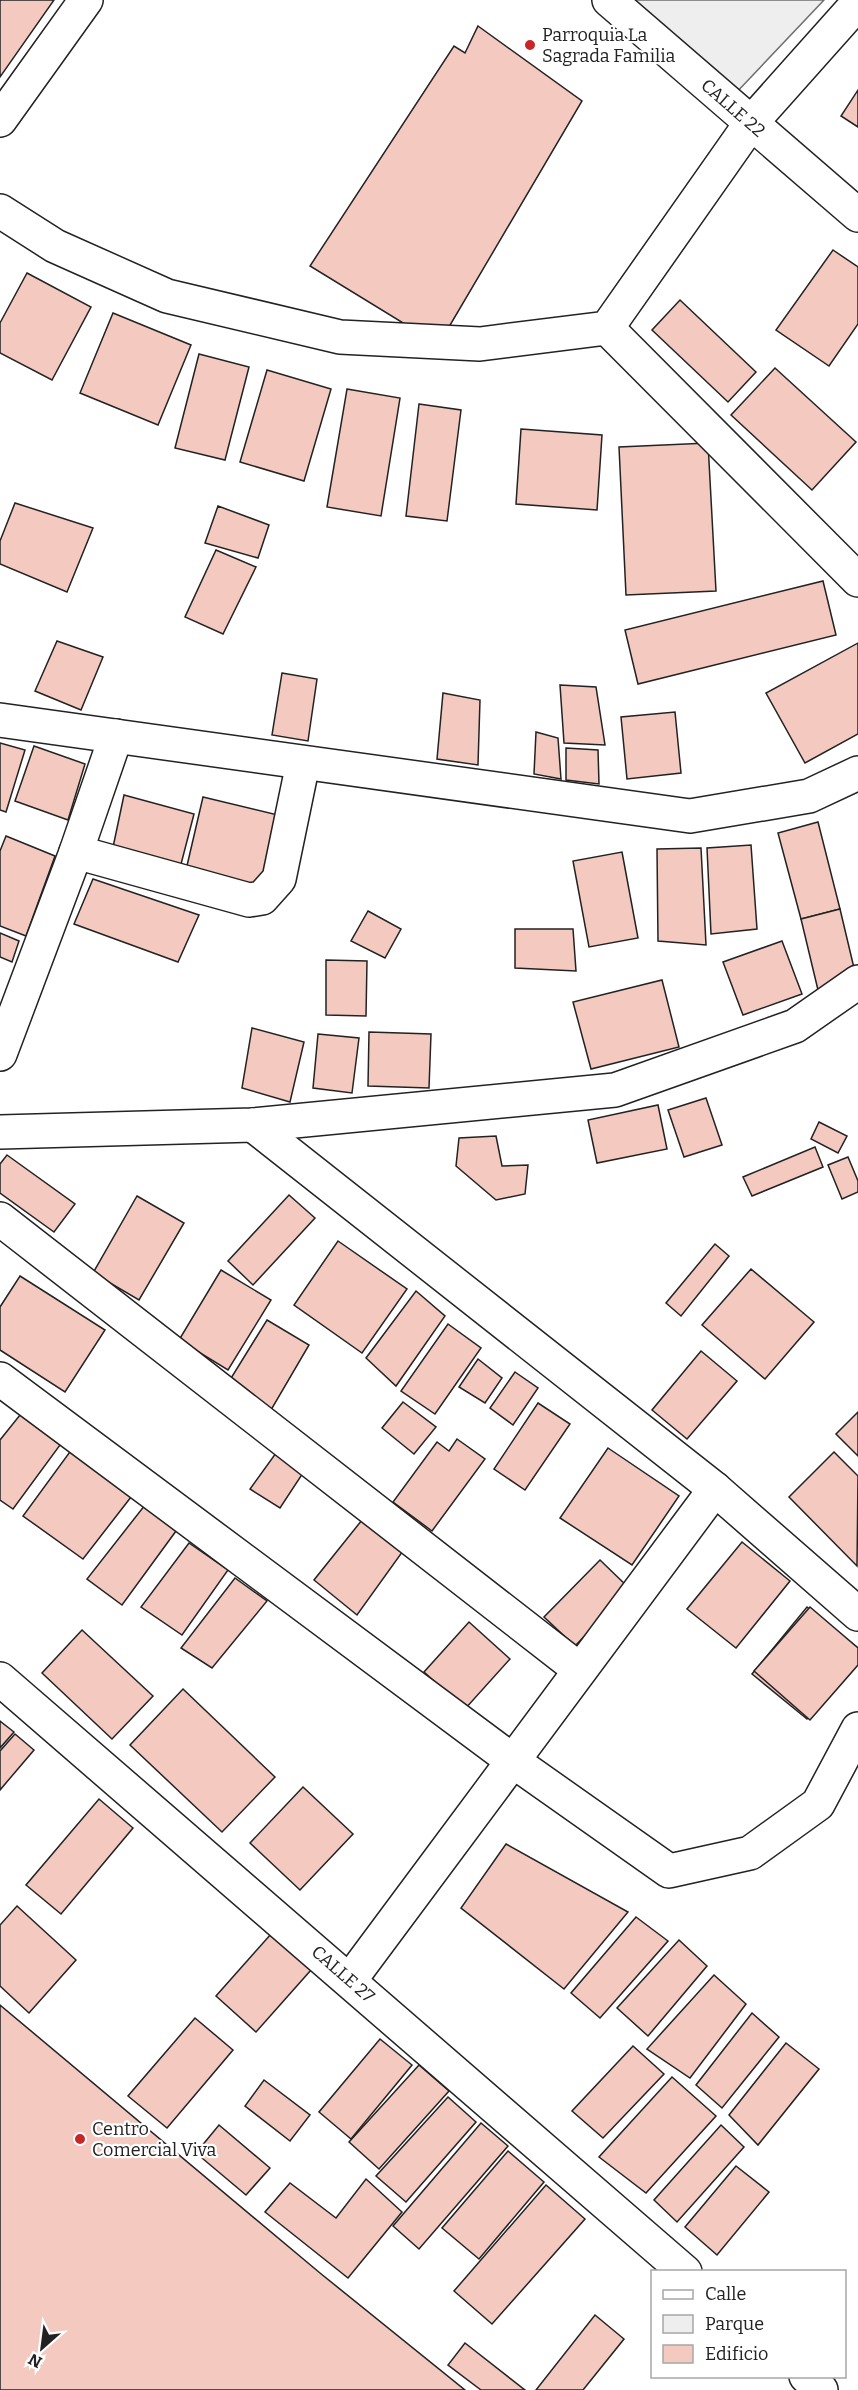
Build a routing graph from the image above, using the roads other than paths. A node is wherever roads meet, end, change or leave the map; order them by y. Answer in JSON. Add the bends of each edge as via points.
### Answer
{"nodes":[{"id":1,"x":86,"y":0,"type":"edge"},
{"id":2,"x":609,"y":0,"type":"edge"},
{"id":3,"x":858,"y":3,"type":"edge"},
{"id":4,"x":0,"y":120,"type":"edge"},
{"id":5,"x":751,"y":123,"type":"junction"},
{"id":6,"x":0,"y":211,"type":"edge"},
{"id":7,"x":858,"y":215,"type":"edge"},
{"id":8,"x":607,"y":328,"type":"junction"},
{"id":9,"x":858,"y":580,"type":"edge"},
{"id":10,"x":0,"y":720,"type":"edge"},
{"id":11,"x":116,"y":736,"type":"junction"},
{"id":12,"x":303,"y":763,"type":"junction"},
{"id":13,"x":858,"y":773,"type":"edge"},
{"id":14,"x":76,"y":852,"type":"junction"},
{"id":15,"x":858,"y":982,"type":"edge"},
{"id":16,"x":0,"y":1054,"type":"edge"},
{"id":17,"x":253,"y":1125,"type":"junction"},
{"id":18,"x":0,"y":1132,"type":"edge"},
{"id":19,"x":0,"y":1219,"type":"edge"},
{"id":20,"x":0,"y":1379,"type":"edge"},
{"id":21,"x":715,"y":1490,"type":"junction"},
{"id":22,"x":858,"y":1614,"type":"edge"},
{"id":23,"x":580,"y":1670,"type":"junction"},
{"id":24,"x":0,"y":1679,"type":"edge"},
{"id":25,"x":858,"y":1729,"type":"edge"},
{"id":26,"x":513,"y":1761,"type":"junction"},
{"id":27,"x":350,"y":1980,"type":"junction"},
{"id":28,"x":684,"y":2270,"type":"edge"},
{"id":29,"x":808,"y":2378,"type":"edge"},
{"id":30,"x":821,"y":2390,"type":"edge"}],
"edges":[{"from":1,"to":4,"type":"street"},
{"from":2,"to":5,"type":"street","name":"CALLE 22"},
{"from":3,"to":5,"type":"street"},
{"from":5,"to":7,"type":"street","name":"CALLE 22"},
{"from":5,"to":8,"type":"street"},
{"from":6,"to":8,"type":"street","via":[[55,246],[167,296],[340,337],[480,344]]},
{"from":8,"to":9,"type":"street"},
{"from":10,"to":11,"type":"street"},
{"from":11,"to":12,"type":"street"},
{"from":11,"to":14,"type":"street"},
{"from":12,"to":13,"type":"street","via":[[690,816],[809,796]]},
{"from":12,"to":14,"type":"street","via":[[279,879],[262,898],[249,900]]},
{"from":14,"to":16,"type":"street"},
{"from":15,"to":17,"type":"street","via":[[795,1026],[615,1090]]},
{"from":17,"to":18,"type":"street"},
{"from":17,"to":21,"type":"street"},
{"from":19,"to":23,"type":"street"},
{"from":20,"to":26,"type":"street"},
{"from":21,"to":22,"type":"street"},
{"from":21,"to":23,"type":"street"},
{"from":23,"to":26,"type":"street"},
{"from":24,"to":27,"type":"street","name":"CALLE 27"},
{"from":25,"to":26,"type":"street","via":[[818,1804],[750,1853],[669,1871]]},
{"from":26,"to":27,"type":"street"},
{"from":27,"to":28,"type":"street","name":"CALLE 27"},
{"from":29,"to":30,"type":"street"}]}
